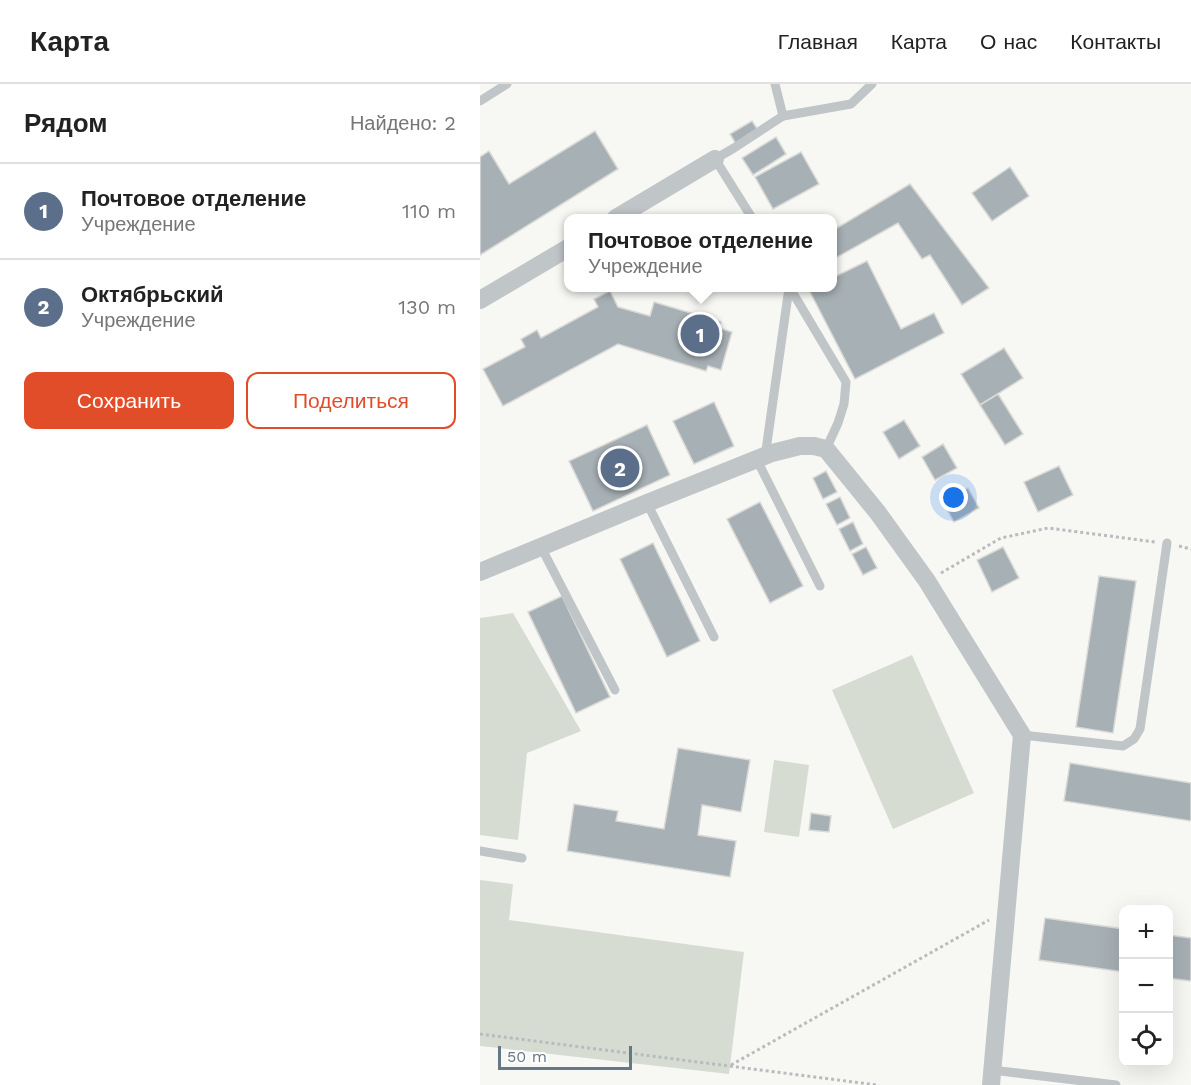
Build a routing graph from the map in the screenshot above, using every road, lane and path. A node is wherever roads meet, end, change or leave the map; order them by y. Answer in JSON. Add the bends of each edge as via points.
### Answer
{"nodes":[{"id":1,"x":507,"y":84,"type":"edge"},
{"id":2,"x":776,"y":84,"type":"edge"},
{"id":3,"x":872,"y":84,"type":"edge"},
{"id":4,"x":480,"y":101,"type":"edge"},
{"id":5,"x":783,"y":116,"type":"junction"},
{"id":6,"x":715,"y":159,"type":"junction"},
{"id":7,"x":624,"y":214,"type":"edge"},
{"id":8,"x":749,"y":214,"type":"edge"},
{"id":9,"x":564,"y":251,"type":"edge"},
{"id":10,"x":788,"y":292,"type":"edge"},
{"id":11,"x":791,"y":292,"type":"edge"},
{"id":12,"x":480,"y":300,"type":"edge"},
{"id":13,"x":826,"y":449,"type":"junction"},
{"id":14,"x":761,"y":458,"type":"junction"},
{"id":15,"x":646,"y":503,"type":"junction"},
{"id":16,"x":1167,"y":543,"type":"junction"},
{"id":17,"x":541,"y":547,"type":"junction"},
{"id":18,"x":1191,"y":549,"type":"edge"},
{"id":19,"x":480,"y":572,"type":"edge"},
{"id":20,"x":927,"y":581,"type":"junction"},
{"id":21,"x":820,"y":586,"type":"dead end"},
{"id":22,"x":714,"y":638,"type":"dead end"},
{"id":23,"x":615,"y":690,"type":"dead end"},
{"id":24,"x":1022,"y":735,"type":"junction"},
{"id":25,"x":480,"y":851,"type":"edge"},
{"id":26,"x":522,"y":858,"type":"dead end"},
{"id":27,"x":1006,"y":910,"type":"junction"},
{"id":28,"x":480,"y":1034,"type":"edge"},
{"id":29,"x":730,"y":1065,"type":"junction"},
{"id":30,"x":991,"y":1077,"type":"edge"},
{"id":31,"x":877,"y":1085,"type":"edge"},
{"id":32,"x":1116,"y":1085,"type":"edge"}],
"edges":[{"from":1,"to":4,"type":"lane"},
{"from":2,"to":5,"type":"lane"},
{"from":3,"to":5,"type":"lane","via":[[851,104]]},
{"from":5,"to":6,"type":"lane"},
{"from":6,"to":7,"type":"street"},
{"from":6,"to":8,"type":"lane"},
{"from":9,"to":12,"type":"street"},
{"from":10,"to":14,"type":"lane"},
{"from":11,"to":13,"type":"lane","via":[[846,382],[844,404]]},
{"from":13,"to":14,"type":"street","via":[[800,446]]},
{"from":13,"to":20,"type":"street"},
{"from":14,"to":15,"type":"street"},
{"from":14,"to":21,"type":"lane"},
{"from":15,"to":17,"type":"street"},
{"from":15,"to":22,"type":"lane"},
{"from":16,"to":18,"type":"path"},
{"from":16,"to":20,"type":"path","via":[[1048,528],[1001,538]]},
{"from":16,"to":24,"type":"lane","via":[[1140,729],[1134,739],[1123,746]]},
{"from":17,"to":19,"type":"street"},
{"from":17,"to":23,"type":"lane"},
{"from":20,"to":24,"type":"street"},
{"from":24,"to":27,"type":"street"},
{"from":25,"to":26,"type":"lane"},
{"from":27,"to":29,"type":"path"},
{"from":27,"to":30,"type":"street"},
{"from":28,"to":29,"type":"path"},
{"from":29,"to":31,"type":"path"},
{"from":30,"to":32,"type":"lane"}]}
